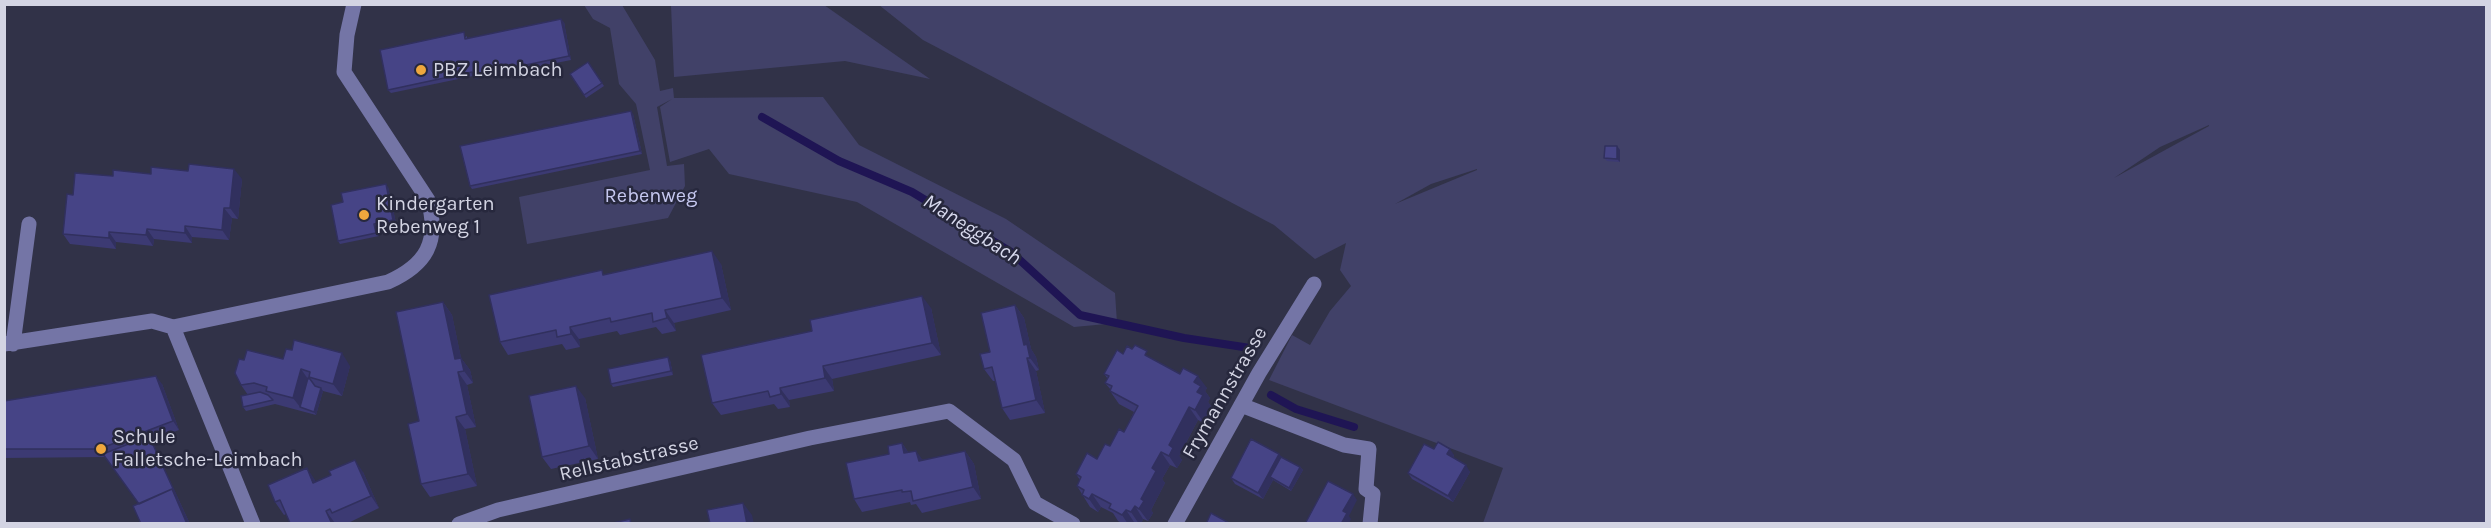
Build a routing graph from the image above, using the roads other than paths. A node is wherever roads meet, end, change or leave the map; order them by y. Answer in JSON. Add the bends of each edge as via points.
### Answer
{"nodes":[{"id":1,"x":354,"y":4,"type":"edge"},
{"id":2,"x":29,"y":224,"type":"dead end"},
{"id":3,"x":1314,"y":284,"type":"dead end"},
{"id":4,"x":173,"y":327,"type":"junction"},
{"id":5,"x":9,"y":344,"type":"edge"},
{"id":6,"x":1241,"y":405,"type":"junction"},
{"id":7,"x":253,"y":524,"type":"edge"},
{"id":8,"x":459,"y":524,"type":"edge"},
{"id":9,"x":1073,"y":524,"type":"edge"},
{"id":10,"x":1175,"y":524,"type":"edge"},
{"id":11,"x":1370,"y":524,"type":"edge"}],
"edges":[{"from":1,"to":4,"type":"street","via":[[344,72],[428,200],[433,217],[432,238],[425,256],[409,273],[388,282]]},
{"from":2,"to":5,"type":"street"},
{"from":3,"to":6,"type":"street","name":"Frymannstrasse"},
{"from":4,"to":5,"type":"street","via":[[152,321]]},
{"from":4,"to":7,"type":"street"},
{"from":6,"to":10,"type":"street","name":"Frymannstrasse"},
{"from":6,"to":11,"type":"street","via":[[1344,445],[1369,449],[1366,489],[1373,494]]},
{"from":8,"to":9,"type":"street","name":"Rellstabstrasse","via":[[498,510],[949,411],[1014,460],[1035,503]]}]}
